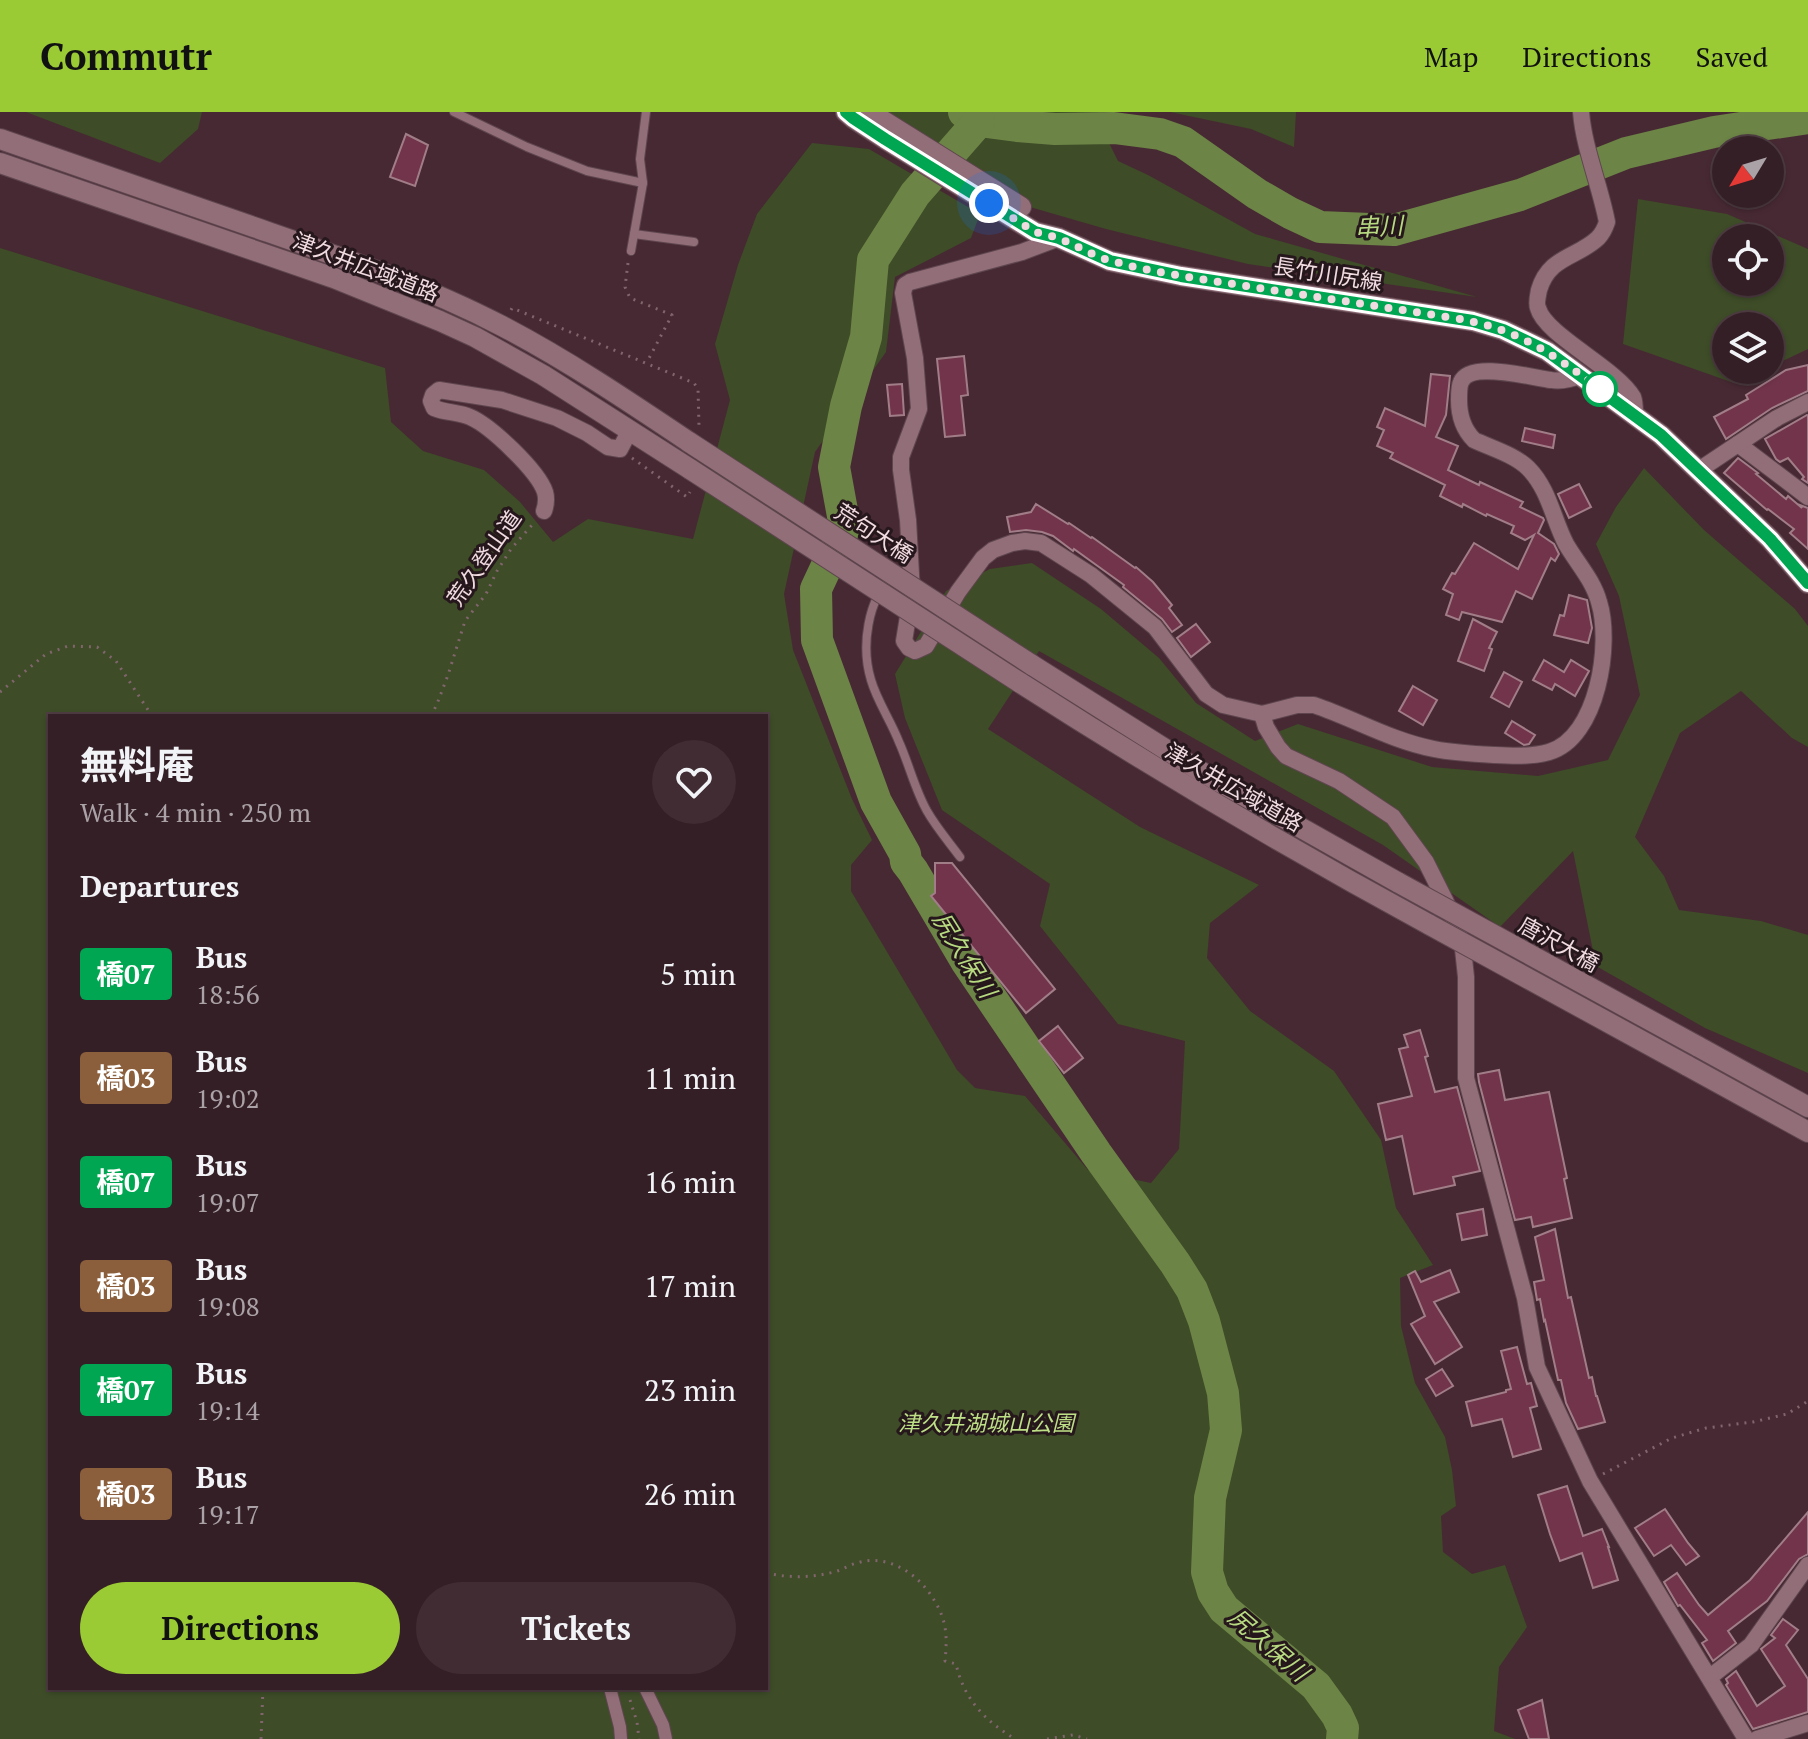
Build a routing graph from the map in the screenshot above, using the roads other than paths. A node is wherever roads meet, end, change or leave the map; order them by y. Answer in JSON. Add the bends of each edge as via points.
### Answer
{"nodes":[{"id":1,"x":454,"y":112,"type":"edge"},
{"id":2,"x":646,"y":112,"type":"edge"},
{"id":3,"x":846,"y":112,"type":"edge"},
{"id":4,"x":869,"y":112,"type":"edge"},
{"id":5,"x":1582,"y":121,"type":"edge"},
{"id":6,"x":0,"y":139,"type":"edge"},
{"id":7,"x":0,"y":163,"type":"edge"},
{"id":8,"x":643,"y":183,"type":"junction"},
{"id":9,"x":1038,"y":226,"type":"junction"},
{"id":10,"x":634,"y":234,"type":"junction"},
{"id":11,"x":1059,"y":238,"type":"junction"},
{"id":12,"x":694,"y":242,"type":"dead end"},
{"id":13,"x":631,"y":251,"type":"dead end"},
{"id":14,"x":1582,"y":375,"type":"junction"},
{"id":15,"x":1808,"y":402,"type":"edge"},
{"id":16,"x":1635,"y":415,"type":"junction"},
{"id":17,"x":630,"y":430,"type":"junction"},
{"id":18,"x":694,"y":433,"type":"joint"},
{"id":19,"x":1738,"y":444,"type":"junction"},
{"id":20,"x":690,"y":469,"type":"joint"},
{"id":21,"x":1699,"y":470,"type":"junction"},
{"id":22,"x":1808,"y":497,"type":"edge"},
{"id":23,"x":544,"y":511,"type":"road end"},
{"id":24,"x":911,"y":560,"type":"junction"},
{"id":25,"x":1805,"y":571,"type":"edge"},
{"id":26,"x":1032,"y":665,"type":"joint"},
{"id":27,"x":1019,"y":682,"type":"joint"},
{"id":28,"x":1262,"y":714,"type":"junction"},
{"id":29,"x":960,"y":857,"type":"dead end"},
{"id":30,"x":1399,"y":883,"type":"joint"},
{"id":31,"x":1430,"y":925,"type":"joint"},
{"id":32,"x":1808,"y":1107,"type":"edge"},
{"id":33,"x":1808,"y":1132,"type":"edge"},
{"id":34,"x":1808,"y":1565,"type":"edge"},
{"id":35,"x":1710,"y":1677,"type":"junction"},
{"id":36,"x":611,"y":1690,"type":"edge"},
{"id":37,"x":646,"y":1690,"type":"edge"},
{"id":38,"x":1808,"y":1723,"type":"edge"},
{"id":39,"x":621,"y":1739,"type":"edge"},
{"id":40,"x":666,"y":1739,"type":"edge"},
{"id":41,"x":1746,"y":1739,"type":"edge"},
{"id":42,"x":1757,"y":1739,"type":"edge"}],
"edges":[{"from":1,"to":8,"type":"lane","via":[[587,171]]},
{"from":2,"to":8,"type":"lane","via":[[640,159]]},
{"from":3,"to":9,"type":"main road"},
{"from":4,"to":9,"type":"main road"},
{"from":5,"to":16,"type":"street","via":[[1607,222],[1589,244],[1552,267],[1538,293],[1538,309],[1548,324],[1615,377],[1634,399]]},
{"from":6,"to":18,"type":"main road","name":"津久井広域道路","via":[[431,293]]},
{"from":7,"to":17,"type":"main road","name":"津久井広域道路","via":[[404,305],[508,355]]},
{"from":8,"to":10,"type":"lane"},
{"from":9,"to":11,"type":"main road","name":"長竹川尻線"},
{"from":10,"to":12,"type":"lane"},
{"from":10,"to":13,"type":"lane"},
{"from":11,"to":14,"type":"main road","name":"長竹川尻線","via":[[1101,258],[1158,272],[1483,323],[1530,341]]},
{"from":11,"to":24,"type":"street","via":[[905,285],[919,409],[901,457]]},
{"from":14,"to":16,"type":"main road","name":"長竹川尻線"},
{"from":14,"to":28,"type":"street","via":[[1553,381],[1512,372],[1477,372],[1460,382],[1459,397],[1461,419],[1470,436],[1527,466],[1539,482],[1600,603],[1599,678],[1587,718],[1574,736],[1550,751],[1512,756],[1469,753],[1404,741],[1314,705]]},
{"from":15,"to":19,"type":"street"},
{"from":16,"to":21,"type":"main road"},
{"from":17,"to":20,"type":"main road","name":"津久井広域道路"},
{"from":17,"to":23,"type":"street","name":"荒久登山道","via":[[620,449],[608,447],[557,418],[502,400],[439,390],[433,395],[434,408],[469,416],[508,445],[540,483],[546,494]]},
{"from":18,"to":26,"type":"main road","name":"荒句大橋","bridge":true},
{"from":19,"to":21,"type":"street"},
{"from":19,"to":22,"type":"street"},
{"from":20,"to":27,"type":"main road","name":"荒句大橋","bridge":true},
{"from":21,"to":25,"type":"main road"},
{"from":24,"to":28,"type":"street","via":[[912,592],[903,637],[911,650],[926,646],[983,558],[1012,543],[1041,543],[1155,627],[1206,694],[1234,709]]},
{"from":24,"to":29,"type":"lane","via":[[877,597],[869,616],[867,662],[926,810]]},
{"from":26,"to":30,"type":"main road","name":"津久井広域道路","via":[[1200,771]]},
{"from":27,"to":31,"type":"main road","name":"津久井広域道路","via":[[1166,775]]},
{"from":28,"to":35,"type":"street","via":[[1286,756],[1339,781],[1393,817],[1426,862],[1457,927],[1467,992],[1466,1078],[1525,1298],[1537,1367],[1590,1481]]},
{"from":30,"to":32,"type":"main road","name":"唐沢大橋","bridge":true},
{"from":31,"to":33,"type":"main road","name":"唐沢大橋","bridge":true},
{"from":34,"to":35,"type":"street","via":[[1751,1645]]},
{"from":35,"to":41,"type":"street"},
{"from":36,"to":39,"type":"street"},
{"from":37,"to":40,"type":"street"},
{"from":38,"to":42,"type":"street"}]}
